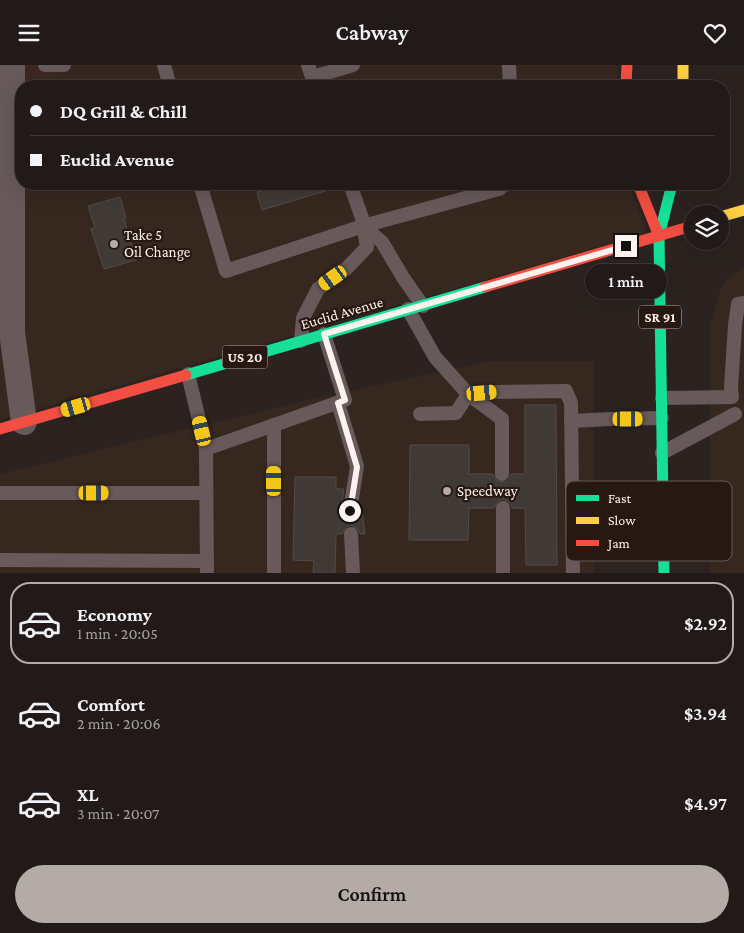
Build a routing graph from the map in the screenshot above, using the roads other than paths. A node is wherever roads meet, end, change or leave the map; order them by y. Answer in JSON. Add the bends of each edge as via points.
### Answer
{"nodes":[{"id":1,"x":12,"y":65,"type":"edge"},
{"id":2,"x":45,"y":65,"type":"edge"},
{"id":3,"x":64,"y":65,"type":"edge"},
{"id":4,"x":164,"y":65,"type":"edge"},
{"id":5,"x":353,"y":65,"type":"edge"},
{"id":6,"x":509,"y":65,"type":"edge"},
{"id":7,"x":627,"y":65,"type":"edge"},
{"id":8,"x":683,"y":65,"type":"edge"},
{"id":9,"x":312,"y":76,"type":"edge"},
{"id":10,"x":168,"y":80,"type":"edge"},
{"id":11,"x":510,"y":80,"type":"edge"},
{"id":12,"x":626,"y":80,"type":"edge"},
{"id":13,"x":682,"y":80,"type":"edge"},
{"id":14,"x":202,"y":190,"type":"edge"},
{"id":15,"x":352,"y":190,"type":"edge"},
{"id":16,"x":495,"y":190,"type":"edge"},
{"id":17,"x":640,"y":190,"type":"edge"},
{"id":18,"x":670,"y":190,"type":"edge"},
{"id":19,"x":744,"y":210,"type":"edge"},
{"id":20,"x":729,"y":214,"type":"edge"},
{"id":21,"x":6,"y":219,"type":"edge"},
{"id":22,"x":362,"y":222,"type":"junction"},
{"id":23,"x":684,"y":228,"type":"edge"},
{"id":24,"x":659,"y":236,"type":"junction"},
{"id":25,"x":744,"y":303,"type":"edge"},
{"id":26,"x":423,"y":306,"type":"junction"},
{"id":27,"x":408,"y":309,"type":"junction"},
{"id":28,"x":324,"y":334,"type":"junction"},
{"id":29,"x":301,"y":341,"type":"junction"},
{"id":30,"x":188,"y":373,"type":"junction"},
{"id":31,"x":468,"y":395,"type":"junction"},
{"id":32,"x":662,"y":398,"type":"junction"},
{"id":33,"x":342,"y":401,"type":"junction"},
{"id":34,"x":420,"y":414,"type":"dead end"},
{"id":35,"x":735,"y":414,"type":"dead end"},
{"id":36,"x":662,"y":418,"type":"junction"},
{"id":37,"x":571,"y":421,"type":"junction"},
{"id":38,"x":12,"y":425,"type":"edge"},
{"id":39,"x":274,"y":425,"type":"junction"},
{"id":40,"x":206,"y":449,"type":"junction"},
{"id":41,"x":662,"y":453,"type":"junction"},
{"id":42,"x":502,"y":474,"type":"dead end"},
{"id":43,"x":572,"y":481,"type":"edge"},
{"id":44,"x":662,"y":481,"type":"edge"},
{"id":45,"x":0,"y":493,"type":"edge"},
{"id":46,"x":206,"y":493,"type":"junction"},
{"id":47,"x":502,"y":508,"type":"dead end"},
{"id":48,"x":350,"y":511,"type":"dead end"},
{"id":49,"x":351,"y":534,"type":"dead end"},
{"id":50,"x":0,"y":560,"type":"edge"},
{"id":51,"x":207,"y":567,"type":"edge"},
{"id":52,"x":274,"y":573,"type":"edge"},
{"id":53,"x":354,"y":573,"type":"edge"},
{"id":54,"x":503,"y":573,"type":"edge"}],
"edges":[{"from":1,"to":21,"type":"street"},
{"from":2,"to":3,"type":"lane"},
{"from":4,"to":10,"type":"lane"},
{"from":5,"to":9,"type":"lane"},
{"from":6,"to":11,"type":"lane"},
{"from":7,"to":12,"type":"main road"},
{"from":8,"to":13,"type":"main road"},
{"from":14,"to":22,"type":"lane","via":[[226,271]]},
{"from":15,"to":22,"type":"lane"},
{"from":16,"to":22,"type":"lane"},
{"from":17,"to":24,"type":"main road","number":"SR 91"},
{"from":18,"to":24,"type":"main road","number":"SR 91"},
{"from":19,"to":20,"type":"main road"},
{"from":21,"to":38,"type":"street","via":[[12,332]]},
{"from":22,"to":26,"type":"lane","via":[[382,242]]},
{"from":22,"to":29,"type":"lane","via":[[367,247],[347,268],[318,289],[303,318]]},
{"from":23,"to":24,"type":"main road","name":"Euclid Avenue","number":"US 20"},
{"from":24,"to":26,"type":"main road","name":"Euclid Avenue","number":"US 20"},
{"from":24,"to":32,"type":"main road","number":"SR 91"},
{"from":25,"to":32,"type":"lane","via":[[738,304],[735,325],[732,397]]},
{"from":26,"to":27,"type":"main road","name":"Euclid Avenue","number":"US 20"},
{"from":27,"to":28,"type":"main road","name":"Euclid Avenue","number":"US 20"},
{"from":27,"to":31,"type":"lane","via":[[435,357]]},
{"from":28,"to":29,"type":"main road","name":"Euclid Avenue","number":"US 20"},
{"from":28,"to":33,"type":"lane"},
{"from":29,"to":30,"type":"main road","name":"Euclid Avenue","number":"US 20"},
{"from":30,"to":38,"type":"main road","name":"Euclid Avenue","number":"US 20"},
{"from":30,"to":40,"type":"lane"},
{"from":31,"to":34,"type":"lane","via":[[456,413]]},
{"from":31,"to":37,"type":"lane","via":[[566,391],[571,403]]},
{"from":31,"to":42,"type":"lane","via":[[502,419]]},
{"from":32,"to":36,"type":"main road","number":"SR 91"},
{"from":33,"to":39,"type":"lane"},
{"from":33,"to":48,"type":"lane","via":[[357,467]]},
{"from":35,"to":41,"type":"lane"},
{"from":36,"to":37,"type":"lane"},
{"from":36,"to":41,"type":"main road","number":"SR 91"},
{"from":37,"to":43,"type":"lane"},
{"from":39,"to":40,"type":"lane"},
{"from":39,"to":52,"type":"lane"},
{"from":40,"to":46,"type":"lane"},
{"from":41,"to":44,"type":"main road","number":"SR 91"},
{"from":45,"to":46,"type":"lane"},
{"from":46,"to":51,"type":"lane"},
{"from":47,"to":54,"type":"lane"},
{"from":49,"to":53,"type":"lane"},
{"from":50,"to":51,"type":"lane"}]}
